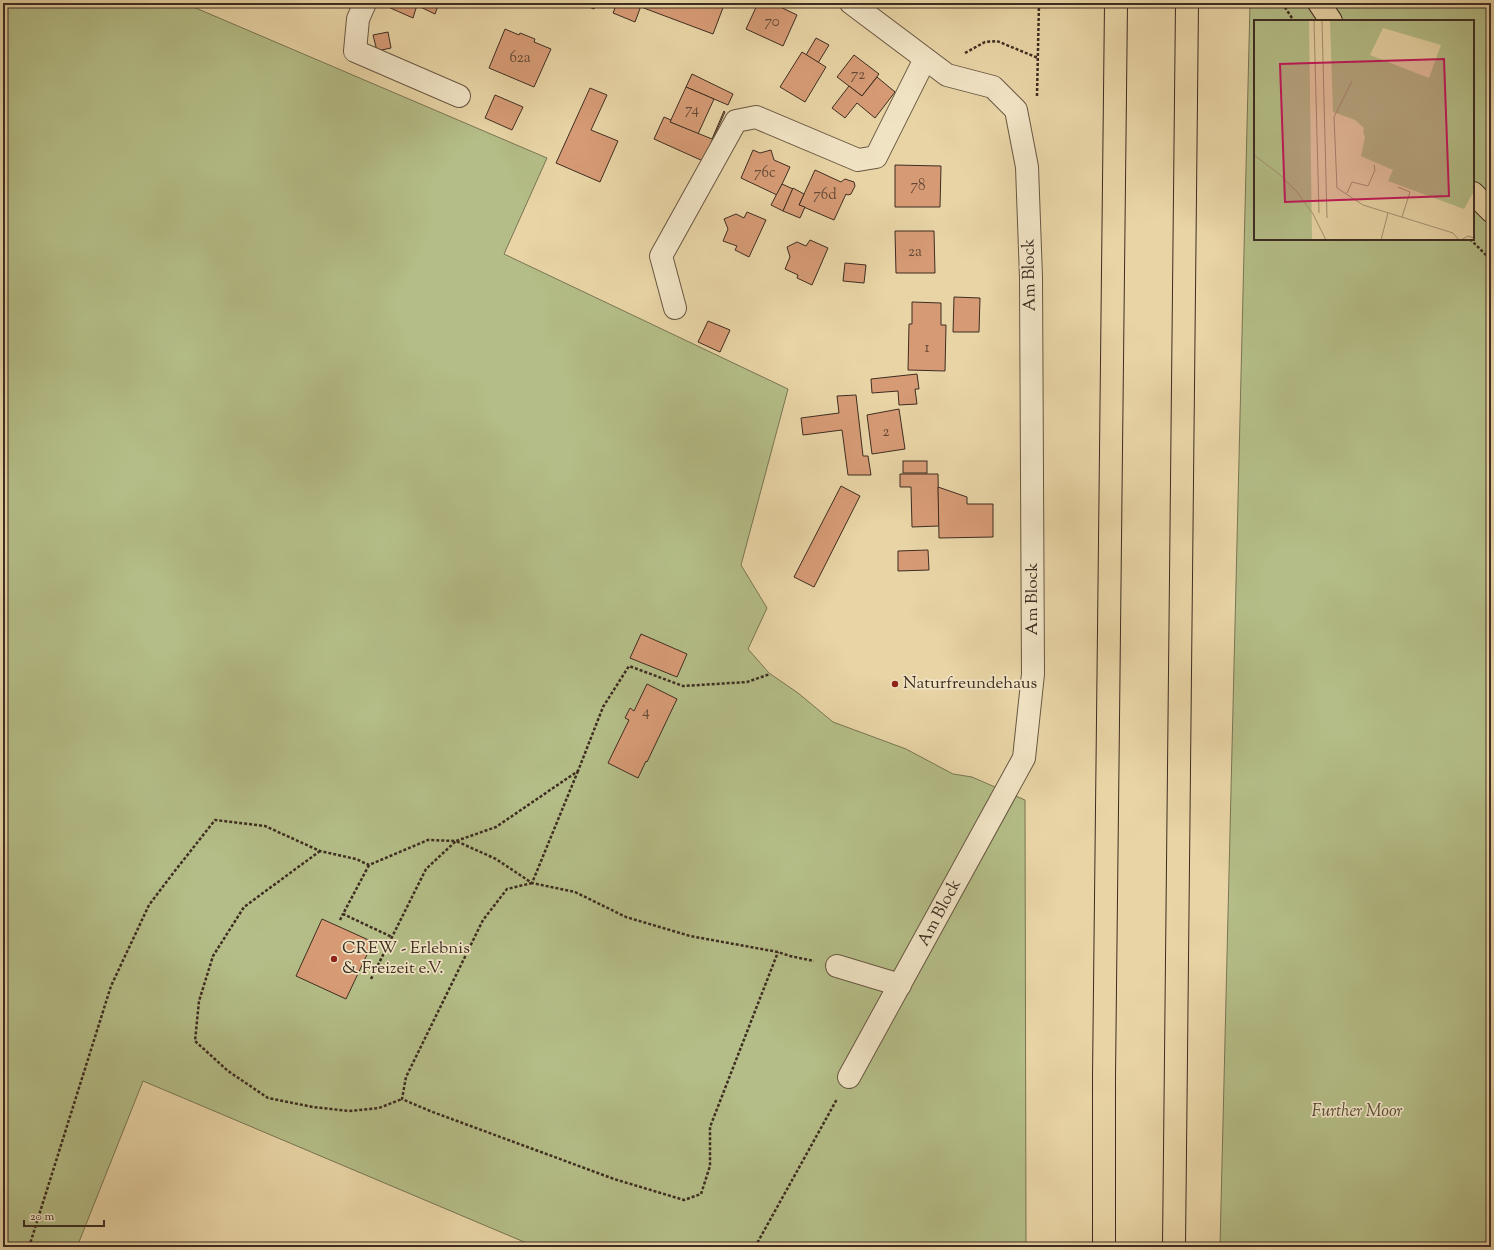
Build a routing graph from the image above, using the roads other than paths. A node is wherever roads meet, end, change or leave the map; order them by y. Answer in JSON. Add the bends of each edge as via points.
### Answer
{"nodes":[{"id":1,"x":365,"y":3,"type":"edge"},
{"id":2,"x":851,"y":3,"type":"edge"},
{"id":3,"x":1116,"y":3,"type":"edge"},
{"id":4,"x":1187,"y":3,"type":"edge"},
{"id":5,"x":1319,"y":3,"type":"edge"},
{"id":6,"x":1330,"y":20,"type":"edge"},
{"id":7,"x":925,"y":59,"type":"junction"},
{"id":8,"x":459,"y":96,"type":"dead end"},
{"id":9,"x":1474,"y":194,"type":"edge"},
{"id":10,"x":1491,"y":211,"type":"edge"},
{"id":11,"x":675,"y":308,"type":"dead end"},
{"id":12,"x":837,"y":966,"type":"road end"},
{"id":13,"x":900,"y":985,"type":"junction"},
{"id":14,"x":849,"y":1077,"type":"road end"},
{"id":15,"x":1104,"y":1247,"type":"edge"},
{"id":16,"x":1174,"y":1247,"type":"edge"}],
"edges":[{"from":1,"to":8,"type":"street","via":[[358,19],[355,50]]},
{"from":2,"to":7,"type":"street"},
{"from":3,"to":15,"type":"main road"},
{"from":4,"to":16,"type":"main road"},
{"from":5,"to":6,"type":"main road"},
{"from":7,"to":11,"type":"street","via":[[876,157],[858,160],[756,117],[736,121],[661,256]]},
{"from":7,"to":13,"type":"street","name":"Am Block","via":[[947,75],[993,87],[1016,110],[1027,167],[1031,277],[1033,674],[1024,758]]},
{"from":9,"to":10,"type":"main road"},
{"from":12,"to":13,"type":"street"},
{"from":13,"to":14,"type":"street","name":"Am Block"}]}
